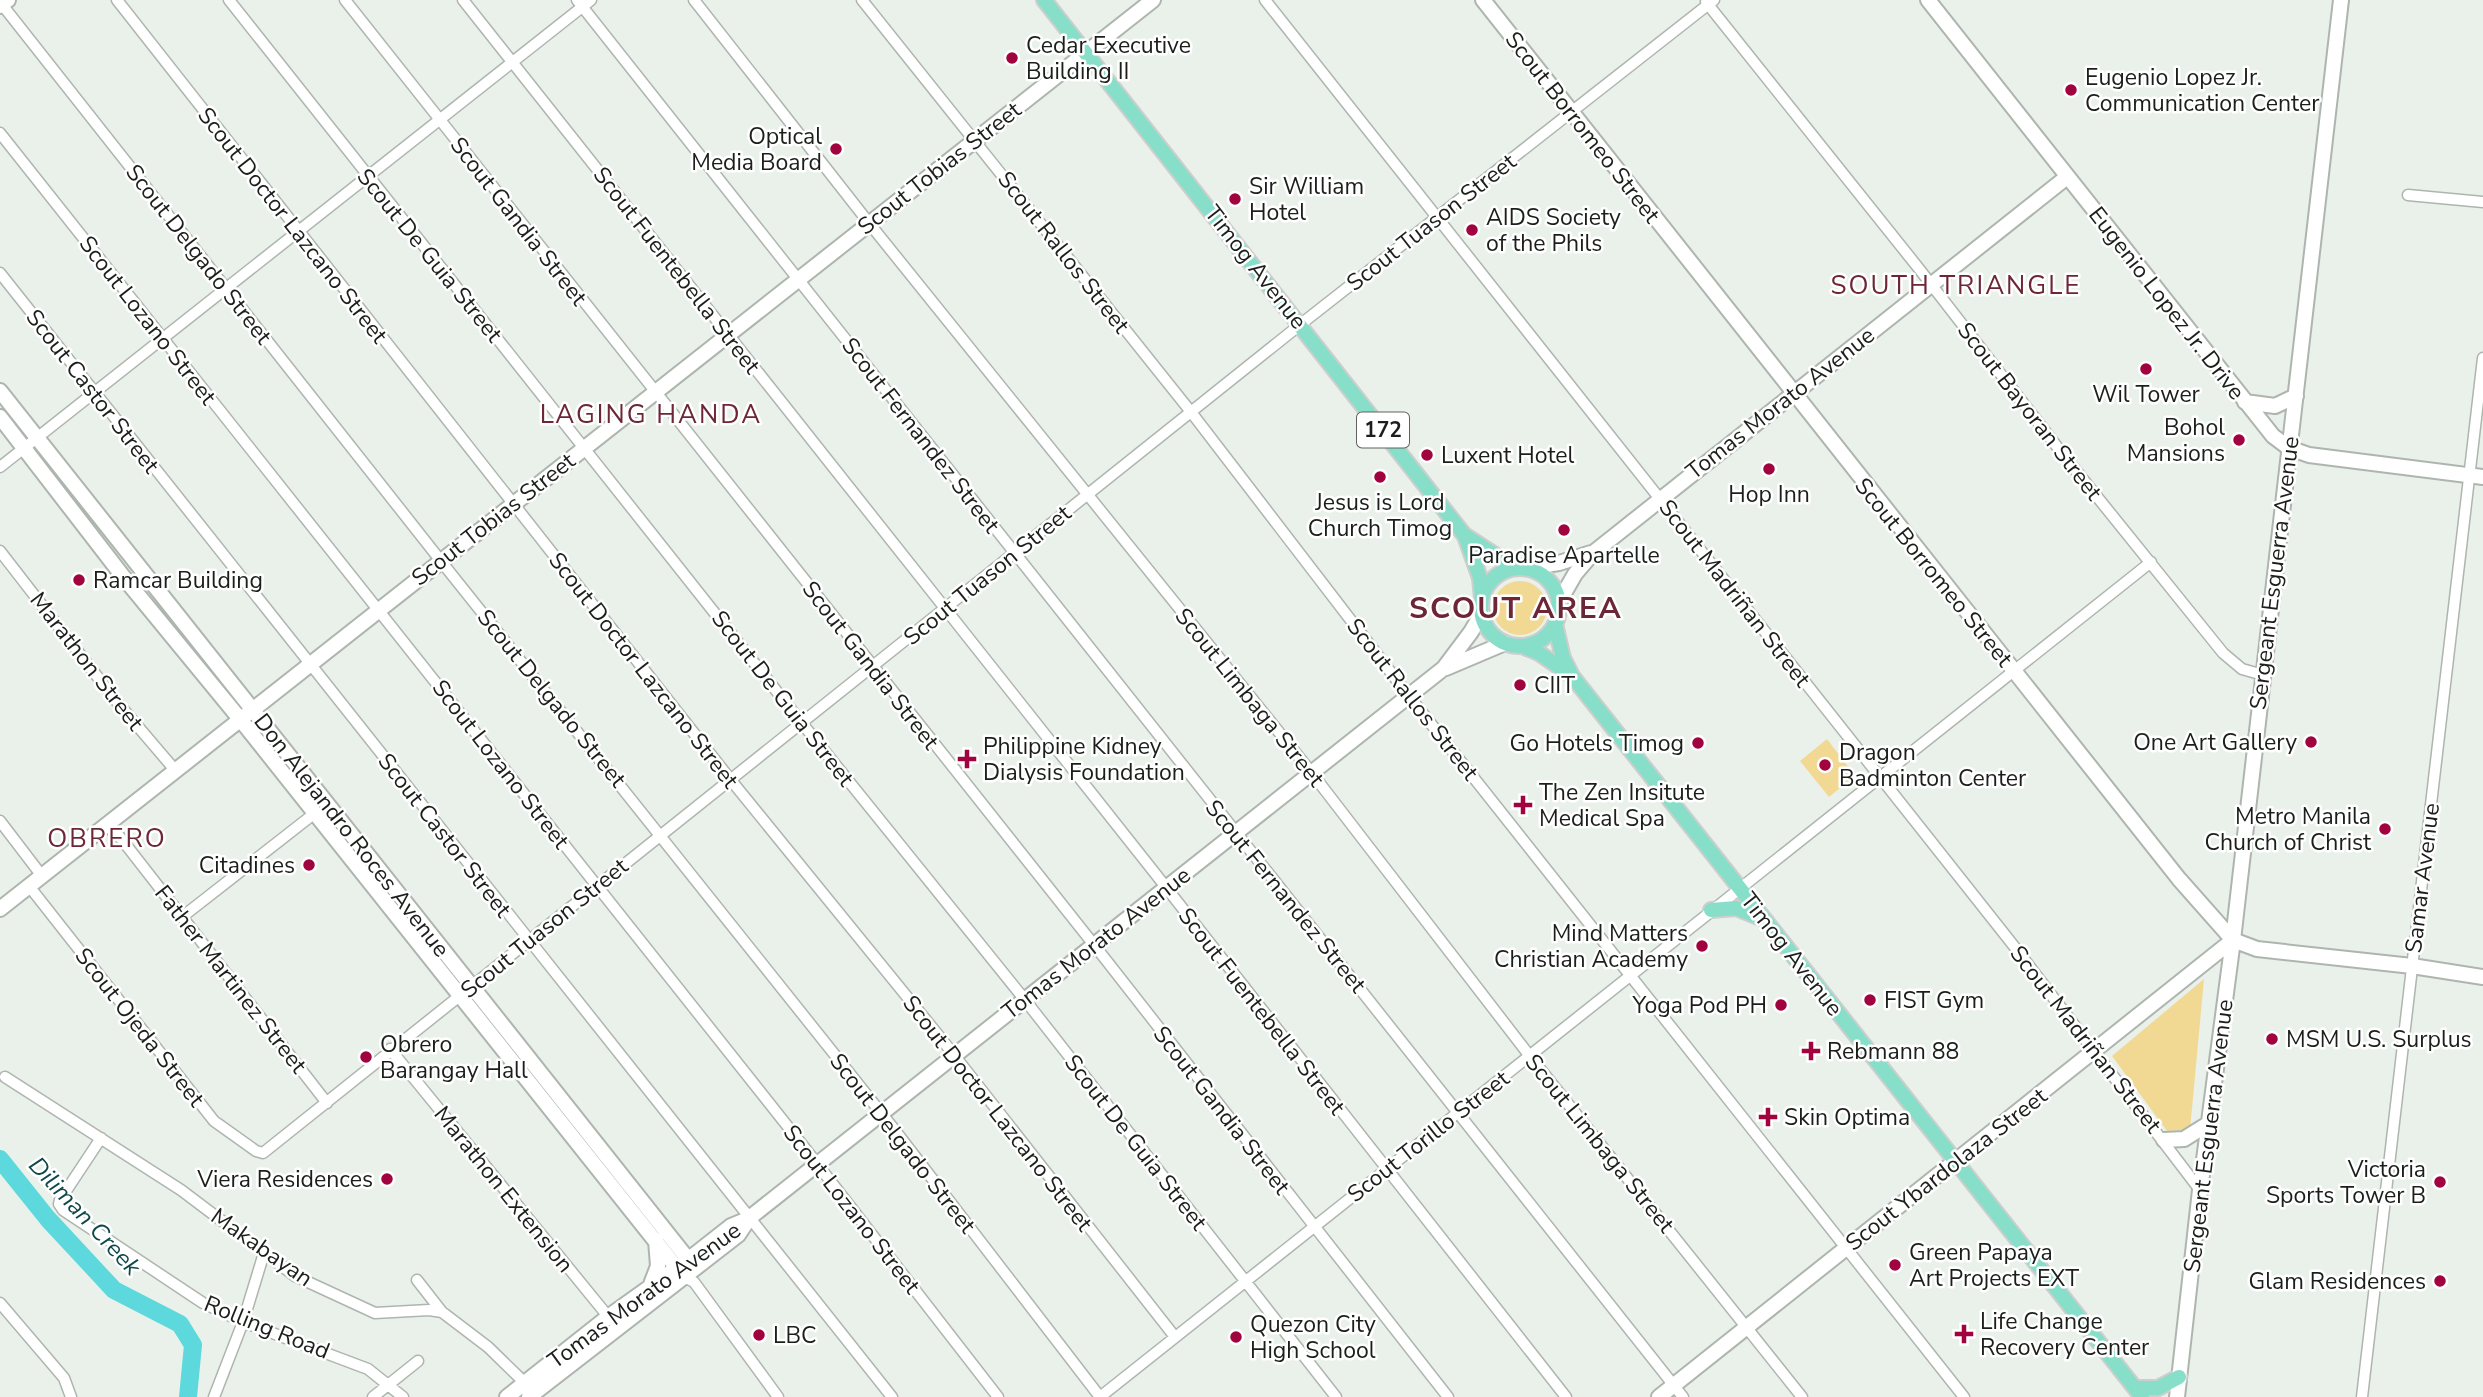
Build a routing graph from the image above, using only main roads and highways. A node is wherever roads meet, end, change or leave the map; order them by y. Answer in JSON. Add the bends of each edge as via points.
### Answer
{"nodes":[{"id":1,"x":1044,"y":0,"type":"edge"},
{"id":2,"x":1465,"y":536,"type":"junction"},
{"id":3,"x":1520,"y":568,"type":"junction"},
{"id":4,"x":1482,"y":606,"type":"junction"},
{"id":5,"x":1555,"y":624,"type":"junction"},
{"id":6,"x":1522,"y":646,"type":"junction"},
{"id":7,"x":1572,"y":676,"type":"junction"},
{"id":8,"x":1711,"y":909,"type":"road end"},
{"id":9,"x":1767,"y":921,"type":"junction"},
{"id":10,"x":2180,"y":1389,"type":"edge"},
{"id":11,"x":2139,"y":1394,"type":"edge"}],
"edges":[{"from":1,"to":2,"type":"main road","name":"Timog Avenue","number":"172"},
{"from":2,"to":3,"type":"main road","name":"Timog Avenue","number":"172"},
{"from":2,"to":4,"type":"main road","name":"Timog Avenue","number":"172","via":[[1480,578]]},
{"from":3,"to":4,"type":"main road","via":[[1493,578]]},
{"from":3,"to":5,"type":"main road","number":"172","via":[[1540,573],[1549,581],[1559,602]]},
{"from":4,"to":6,"type":"main road","number":"172","via":[[1490,631],[1505,643]]},
{"from":5,"to":6,"type":"main road","via":[[1539,641]]},
{"from":5,"to":7,"type":"main road","name":"Timog Avenue"},
{"from":6,"to":7,"type":"main road","name":"Timog Avenue"},
{"from":7,"to":9,"type":"main road","name":"Timog Avenue"},
{"from":8,"to":9,"type":"main road","via":[[1736,908]]},
{"from":9,"to":11,"type":"main road","name":"Timog Avenue"},
{"from":10,"to":11,"type":"main road","via":[[2158,1388]]}]}
